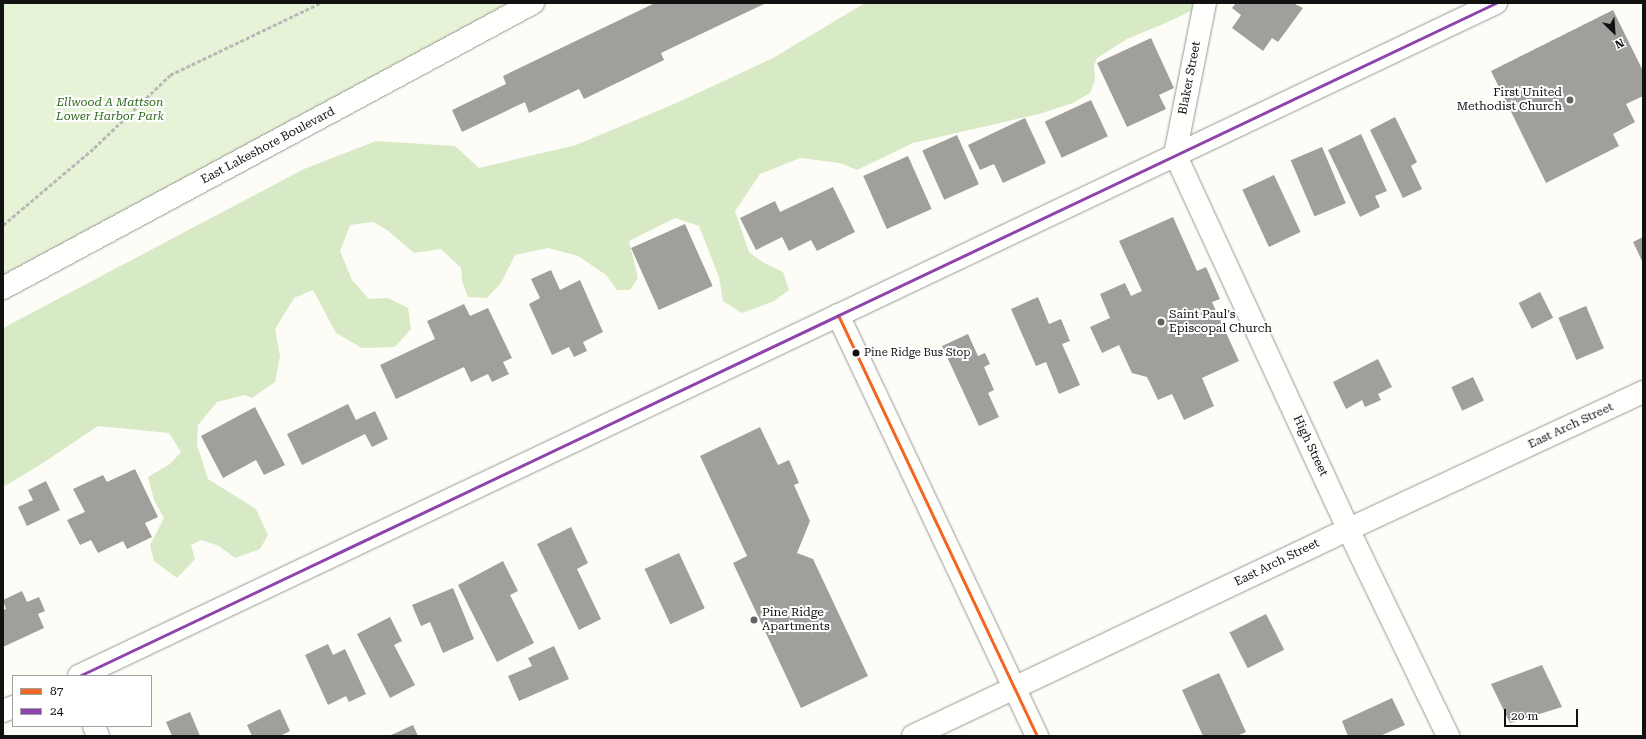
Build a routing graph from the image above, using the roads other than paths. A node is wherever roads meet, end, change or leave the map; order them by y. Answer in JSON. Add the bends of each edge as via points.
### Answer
{"nodes":[{"id":1,"x":533,"y":3,"type":"edge"},
{"id":2,"x":1205,"y":3,"type":"edge"},
{"id":3,"x":1496,"y":3,"type":"edge"},
{"id":4,"x":1175,"y":154,"type":"junction"},
{"id":5,"x":3,"y":288,"type":"edge"},
{"id":6,"x":838,"y":315,"type":"junction"},
{"id":7,"x":1643,"y":392,"type":"edge"},
{"id":8,"x":1348,"y":529,"type":"junction"},
{"id":9,"x":81,"y":675,"type":"edge"},
{"id":10,"x":1014,"y":688,"type":"junction"},
{"id":11,"x":12,"y":708,"type":"edge"},
{"id":12,"x":3,"y":712,"type":"edge"},
{"id":13,"x":913,"y":736,"type":"edge"},
{"id":14,"x":1038,"y":736,"type":"edge"},
{"id":15,"x":1448,"y":736,"type":"edge"}],
"edges":[{"from":1,"to":5,"type":"street","name":"East Lakeshore Boulevard"},
{"from":2,"to":4,"type":"street","name":"Blaker Street"},
{"from":3,"to":4,"type":"street"},
{"from":4,"to":6,"type":"street"},
{"from":4,"to":8,"type":"street","name":"High Street"},
{"from":6,"to":9,"type":"street"},
{"from":6,"to":10,"type":"street"},
{"from":7,"to":8,"type":"street","name":"East Arch Street"},
{"from":8,"to":10,"type":"street","name":"East Arch Street"},
{"from":8,"to":15,"type":"street","name":"High Street"},
{"from":10,"to":13,"type":"street","name":"East Arch Street"},
{"from":10,"to":14,"type":"street"},
{"from":11,"to":12,"type":"street"}]}
